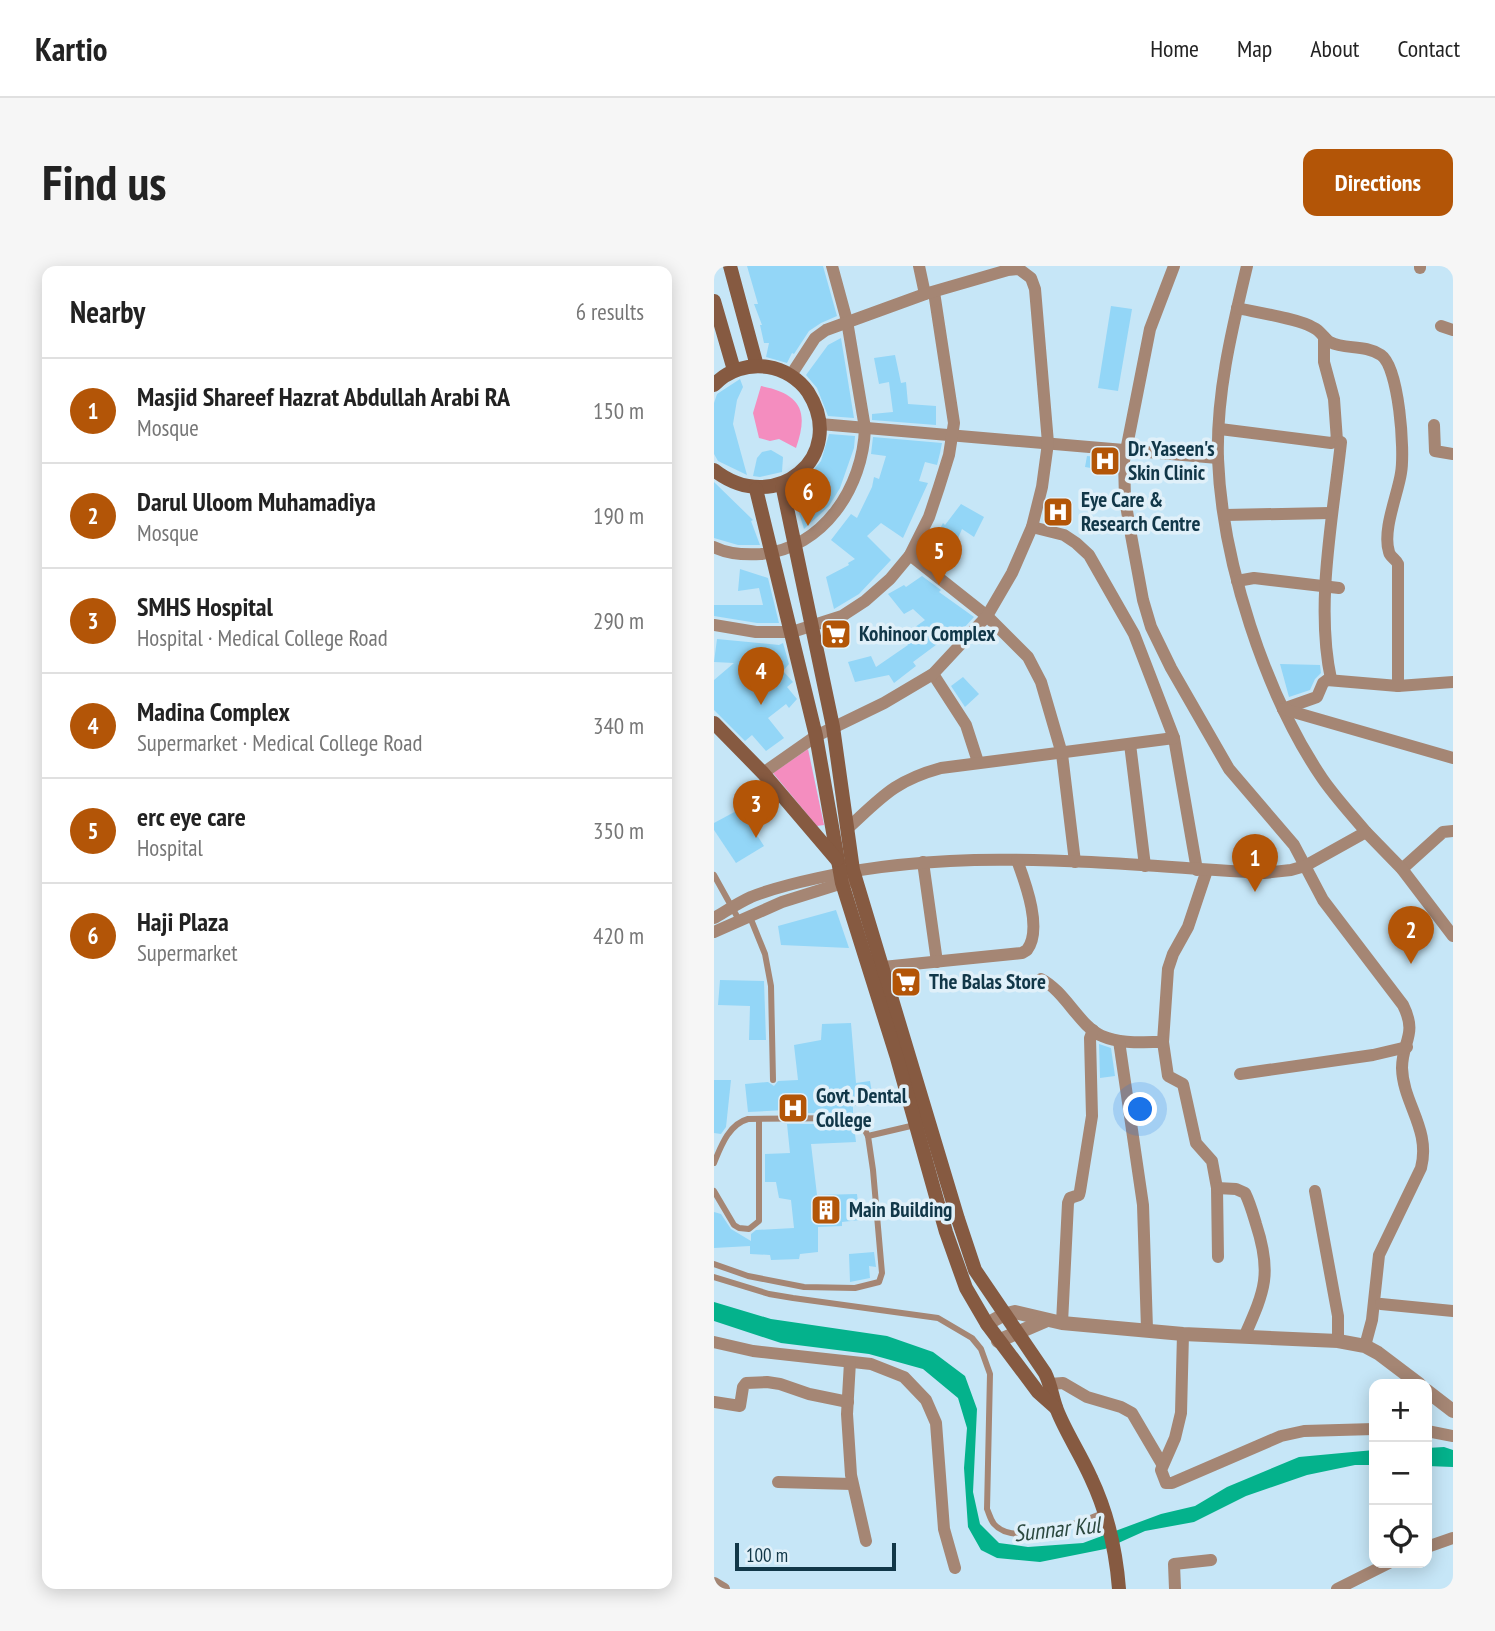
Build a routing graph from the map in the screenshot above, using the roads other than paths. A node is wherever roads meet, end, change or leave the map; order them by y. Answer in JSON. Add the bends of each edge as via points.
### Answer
{"nodes":[{"id":1,"x":730,"y":266,"type":"edge"},
{"id":2,"x":832,"y":266,"type":"edge"},
{"id":3,"x":919,"y":266,"type":"edge"},
{"id":4,"x":1174,"y":266,"type":"edge"},
{"id":5,"x":1247,"y":266,"type":"edge"},
{"id":6,"x":1023,"y":268,"type":"edge"},
{"id":7,"x":929,"y":293,"type":"junction"},
{"id":8,"x":714,"y":301,"type":"edge"},
{"id":9,"x":1237,"y":308,"type":"junction"},
{"id":10,"x":847,"y":321,"type":"junction"},
{"id":11,"x":1324,"y":337,"type":"junction"},
{"id":12,"x":757,"y":366,"type":"junction"},
{"id":13,"x":734,"y":370,"type":"junction"},
{"id":14,"x":791,"y":375,"type":"junction"},
{"id":15,"x":714,"y":385,"type":"edge"},
{"id":16,"x":820,"y":424,"type":"junction"},
{"id":17,"x":1434,"y":425,"type":"dead end"},
{"id":18,"x":865,"y":428,"type":"junction"},
{"id":19,"x":1220,"y":429,"type":"junction"},
{"id":20,"x":953,"y":435,"type":"junction"},
{"id":21,"x":1341,"y":442,"type":"dead end"},
{"id":22,"x":1048,"y":443,"type":"junction"},
{"id":23,"x":1125,"y":450,"type":"junction"},
{"id":24,"x":1453,"y":454,"type":"edge"},
{"id":25,"x":1218,"y":458,"type":"junction"},
{"id":26,"x":714,"y":470,"type":"edge"},
{"id":27,"x":782,"y":484,"type":"junction"},
{"id":28,"x":756,"y":488,"type":"junction"},
{"id":29,"x":1330,"y":513,"type":"dead end"},
{"id":30,"x":1225,"y":515,"type":"junction"},
{"id":31,"x":1032,"y":527,"type":"junction"},
{"id":32,"x":714,"y":547,"type":"edge"},
{"id":33,"x":794,"y":547,"type":"junction"},
{"id":34,"x":773,"y":552,"type":"junction"},
{"id":35,"x":910,"y":555,"type":"junction"},
{"id":36,"x":1237,"y":581,"type":"junction"},
{"id":37,"x":1333,"y":587,"type":"junction"},
{"id":38,"x":987,"y":616,"type":"junction"},
{"id":39,"x":714,"y":625,"type":"edge"},
{"id":40,"x":812,"y":626,"type":"junction"},
{"id":41,"x":792,"y":632,"type":"junction"},
{"id":42,"x":933,"y":674,"type":"junction"},
{"id":43,"x":1331,"y":680,"type":"junction"},
{"id":44,"x":1453,"y":682,"type":"edge"},
{"id":45,"x":1398,"y":686,"type":"junction"},
{"id":46,"x":1283,"y":709,"type":"junction"},
{"id":47,"x":714,"y":723,"type":"edge"},
{"id":48,"x":833,"y":727,"type":"junction"},
{"id":49,"x":816,"y":736,"type":"junction"},
{"id":50,"x":1174,"y":737,"type":"junction"},
{"id":51,"x":1130,"y":744,"type":"junction"},
{"id":52,"x":1062,"y":754,"type":"junction"},
{"id":53,"x":1453,"y":758,"type":"edge"},
{"id":54,"x":978,"y":762,"type":"junction"},
{"id":55,"x":763,"y":773,"type":"junction"},
{"id":56,"x":847,"y":829,"type":"junction"},
{"id":57,"x":1453,"y":831,"type":"edge"},
{"id":58,"x":1366,"y":832,"type":"junction"},
{"id":59,"x":1017,"y":860,"type":"junction"},
{"id":60,"x":923,"y":862,"type":"junction"},
{"id":61,"x":1075,"y":862,"type":"junction"},
{"id":62,"x":1310,"y":863,"type":"junction"},
{"id":63,"x":1145,"y":866,"type":"junction"},
{"id":64,"x":1402,"y":869,"type":"junction"},
{"id":65,"x":1202,"y":870,"type":"junction"},
{"id":66,"x":846,"y":873,"type":"junction"},
{"id":67,"x":714,"y":877,"type":"edge"},
{"id":68,"x":733,"y":908,"type":"junction"},
{"id":69,"x":714,"y":918,"type":"edge"},
{"id":70,"x":744,"y":918,"type":"junction"},
{"id":71,"x":714,"y":932,"type":"edge"},
{"id":72,"x":1453,"y":936,"type":"edge"},
{"id":73,"x":937,"y":961,"type":"junction"},
{"id":74,"x":883,"y":967,"type":"junction"},
{"id":75,"x":1041,"y":979,"type":"dead end"},
{"id":76,"x":1093,"y":1030,"type":"junction"},
{"id":77,"x":1119,"y":1041,"type":"junction"},
{"id":78,"x":1163,"y":1042,"type":"junction"},
{"id":79,"x":1408,"y":1047,"type":"junction"},
{"id":80,"x":1240,"y":1074,"type":"dead end"},
{"id":81,"x":773,"y":1080,"type":"dead end"},
{"id":82,"x":759,"y":1119,"type":"junction"},
{"id":83,"x":915,"y":1125,"type":"junction"},
{"id":84,"x":868,"y":1136,"type":"junction"},
{"id":85,"x":714,"y":1163,"type":"edge"},
{"id":86,"x":1217,"y":1188,"type":"junction"},
{"id":87,"x":714,"y":1191,"type":"edge"},
{"id":88,"x":1315,"y":1191,"type":"dead end"},
{"id":89,"x":1218,"y":1257,"type":"dead end"},
{"id":90,"x":714,"y":1264,"type":"edge"},
{"id":91,"x":714,"y":1277,"type":"edge"},
{"id":92,"x":1381,"y":1304,"type":"dead end"},
{"id":93,"x":1453,"y":1311,"type":"edge"},
{"id":94,"x":1003,"y":1315,"type":"junction"},
{"id":95,"x":1047,"y":1320,"type":"junction"},
{"id":96,"x":1062,"y":1323,"type":"junction"},
{"id":97,"x":987,"y":1324,"type":"junction"},
{"id":98,"x":1147,"y":1329,"type":"junction"},
{"id":99,"x":1016,"y":1333,"type":"junction"},
{"id":100,"x":1182,"y":1334,"type":"junction"},
{"id":101,"x":1245,"y":1335,"type":"junction"},
{"id":102,"x":972,"y":1338,"type":"junction"},
{"id":103,"x":1338,"y":1340,"type":"junction"},
{"id":104,"x":998,"y":1341,"type":"junction"},
{"id":105,"x":714,"y":1342,"type":"edge"},
{"id":106,"x":1365,"y":1346,"type":"junction"},
{"id":107,"x":850,"y":1362,"type":"junction"},
{"id":108,"x":1412,"y":1379,"type":"edge"},
{"id":109,"x":1050,"y":1384,"type":"junction"},
{"id":110,"x":1432,"y":1395,"type":"edge"},
{"id":111,"x":714,"y":1402,"type":"edge"},
{"id":112,"x":848,"y":1402,"type":"junction"},
{"id":113,"x":1057,"y":1409,"type":"junction"},
{"id":114,"x":1453,"y":1411,"type":"edge"},
{"id":115,"x":1369,"y":1429,"type":"edge"},
{"id":116,"x":1432,"y":1432,"type":"edge"},
{"id":117,"x":1453,"y":1436,"type":"edge"},
{"id":118,"x":1162,"y":1464,"type":"junction"},
{"id":119,"x":778,"y":1482,"type":"dead end"},
{"id":120,"x":852,"y":1484,"type":"junction"},
{"id":121,"x":1106,"y":1515,"type":"junction"},
{"id":122,"x":1453,"y":1538,"type":"edge"},
{"id":123,"x":866,"y":1541,"type":"dead end"},
{"id":124,"x":1432,"y":1545,"type":"edge"},
{"id":125,"x":1211,"y":1560,"type":"dead end"},
{"id":126,"x":955,"y":1568,"type":"dead end"},
{"id":127,"x":1379,"y":1568,"type":"edge"},
{"id":128,"x":714,"y":1583,"type":"edge"},
{"id":129,"x":724,"y":1589,"type":"edge"},
{"id":130,"x":1119,"y":1589,"type":"edge"},
{"id":131,"x":1175,"y":1589,"type":"edge"},
{"id":132,"x":1337,"y":1589,"type":"edge"}],
"edges":[{"from":1,"to":12,"type":"main road"},
{"from":2,"to":10,"type":"street"},
{"from":3,"to":7,"type":"street"},
{"from":4,"to":23,"type":"street","via":[[1150,329]]},
{"from":5,"to":9,"type":"street"},
{"from":6,"to":7,"type":"street"},
{"from":6,"to":22,"type":"street","via":[[1035,289]]},
{"from":7,"to":10,"type":"street"},
{"from":7,"to":20,"type":"street","via":[[952,406]]},
{"from":8,"to":13,"type":"main road"},
{"from":9,"to":11,"type":"street","via":[[1308,325]]},
{"from":9,"to":19,"type":"street","via":[[1226,361]]},
{"from":10,"to":14,"type":"street","via":[[819,334]]},
{"from":10,"to":18,"type":"street"},
{"from":11,"to":19,"type":"street","via":[[1337,441]]},
{"from":11,"to":45,"type":"street","via":[[1383,356],[1394,377],[1403,457],[1388,549],[1398,564]]},
{"from":12,"to":13,"type":"main road"},
{"from":12,"to":14,"type":"main road"},
{"from":13,"to":15,"type":"main road"},
{"from":14,"to":16,"type":"main road","via":[[815,403]]},
{"from":16,"to":18,"type":"street"},
{"from":16,"to":27,"type":"main road","via":[[812,458]]},
{"from":17,"to":24,"type":"street","via":[[1435,450]]},
{"from":18,"to":20,"type":"street"},
{"from":18,"to":33,"type":"street","via":[[848,492],[818,532]]},
{"from":19,"to":25,"type":"street"},
{"from":20,"to":22,"type":"street"},
{"from":20,"to":35,"type":"street","via":[[929,517]]},
{"from":21,"to":37,"type":"street"},
{"from":22,"to":23,"type":"street"},
{"from":22,"to":31,"type":"street"},
{"from":23,"to":25,"type":"street"},
{"from":23,"to":62,"type":"street","via":[[1131,535],[1143,600],[1160,647],[1229,769]]},
{"from":25,"to":30,"type":"street"},
{"from":26,"to":28,"type":"main road","via":[[740,486]]},
{"from":27,"to":28,"type":"main road"},
{"from":27,"to":33,"type":"main road"},
{"from":28,"to":34,"type":"main road"},
{"from":29,"to":30,"type":"street"},
{"from":30,"to":36,"type":"street"},
{"from":31,"to":38,"type":"street"},
{"from":31,"to":50,"type":"street","via":[[1064,535],[1088,555],[1134,634]]},
{"from":32,"to":34,"type":"street","via":[[725,552]]},
{"from":33,"to":34,"type":"street"},
{"from":33,"to":40,"type":"main road"},
{"from":34,"to":41,"type":"main road"},
{"from":35,"to":38,"type":"street"},
{"from":35,"to":40,"type":"street","via":[[865,601],[842,616]]},
{"from":36,"to":37,"type":"street","via":[[1254,578]]},
{"from":36,"to":46,"type":"street"},
{"from":37,"to":43,"type":"street","via":[[1325,653]]},
{"from":38,"to":42,"type":"street"},
{"from":38,"to":52,"type":"street","via":[[1028,657],[1041,682]]},
{"from":39,"to":41,"type":"street"},
{"from":40,"to":41,"type":"street"},
{"from":40,"to":48,"type":"main road"},
{"from":41,"to":49,"type":"main road"},
{"from":42,"to":48,"type":"street"},
{"from":42,"to":54,"type":"street","via":[[966,725]]},
{"from":43,"to":45,"type":"street"},
{"from":43,"to":46,"type":"street","via":[[1324,681],[1317,697]]},
{"from":44,"to":45,"type":"street"},
{"from":46,"to":53,"type":"street"},
{"from":46,"to":58,"type":"street","via":[[1323,779]]},
{"from":47,"to":55,"type":"main road"},
{"from":48,"to":49,"type":"street"},
{"from":48,"to":56,"type":"main road"},
{"from":49,"to":55,"type":"street"},
{"from":49,"to":66,"type":"main road"},
{"from":50,"to":51,"type":"street"},
{"from":50,"to":65,"type":"street"},
{"from":51,"to":52,"type":"street"},
{"from":51,"to":63,"type":"street"},
{"from":52,"to":54,"type":"street"},
{"from":52,"to":61,"type":"street"},
{"from":54,"to":56,"type":"street","via":[[915,775],[885,794]]},
{"from":55,"to":66,"type":"main road"},
{"from":56,"to":66,"type":"main road"},
{"from":57,"to":64,"type":"street","via":[[1443,832]]},
{"from":58,"to":62,"type":"street"},
{"from":58,"to":64,"type":"street"},
{"from":59,"to":60,"type":"street"},
{"from":59,"to":61,"type":"street"},
{"from":59,"to":73,"type":"street","via":[[1031,902],[1030,947],[1022,953]]},
{"from":60,"to":66,"type":"street"},
{"from":60,"to":73,"type":"street"},
{"from":61,"to":63,"type":"street"},
{"from":62,"to":65,"type":"street","via":[[1264,873]]},
{"from":62,"to":79,"type":"street","via":[[1323,900],[1403,1005],[1410,1024]]},
{"from":63,"to":65,"type":"street"},
{"from":64,"to":72,"type":"street"},
{"from":65,"to":78,"type":"street","via":[[1188,928],[1170,962]]},
{"from":66,"to":68,"type":"street","via":[[775,888]]},
{"from":66,"to":70,"type":"street"},
{"from":66,"to":74,"type":"main road"},
{"from":66,"to":83,"type":"main road"},
{"from":67,"to":68,"type":"lane"},
{"from":68,"to":69,"type":"street"},
{"from":68,"to":70,"type":"lane"},
{"from":70,"to":71,"type":"street"},
{"from":70,"to":81,"type":"lane","via":[[765,954],[771,986]]},
{"from":73,"to":74,"type":"street"},
{"from":74,"to":94,"type":"main road","via":[[975,1270]]},
{"from":75,"to":76,"type":"street"},
{"from":76,"to":77,"type":"street"},
{"from":76,"to":96,"type":"street","via":[[1092,1116],[1079,1195],[1068,1201]]},
{"from":77,"to":78,"type":"street"},
{"from":77,"to":98,"type":"street","via":[[1143,1205]]},
{"from":78,"to":86,"type":"street","via":[[1167,1076],[1183,1084],[1196,1143],[1211,1157]]},
{"from":79,"to":80,"type":"street"},
{"from":79,"to":106,"type":"street","via":[[1404,1078],[1424,1155],[1379,1255]]},
{"from":82,"to":84,"type":"lane","via":[[852,1118]]},
{"from":82,"to":85,"type":"lane","via":[[735,1125]]},
{"from":82,"to":87,"type":"lane","via":[[759,1221],[748,1229],[739,1228]]},
{"from":83,"to":84,"type":"lane"},
{"from":83,"to":97,"type":"main road","via":[[962,1277]]},
{"from":84,"to":90,"type":"lane","via":[[882,1273],[879,1282],[855,1288],[804,1287]]},
{"from":86,"to":89,"type":"street"},
{"from":86,"to":101,"type":"street","via":[[1245,1194],[1264,1247],[1263,1290]]},
{"from":88,"to":103,"type":"street","via":[[1338,1316]]},
{"from":91,"to":102,"type":"lane","via":[[793,1298],[938,1318]]},
{"from":92,"to":93,"type":"street"},
{"from":94,"to":95,"type":"street","via":[[1015,1312]]},
{"from":94,"to":97,"type":"street"},
{"from":94,"to":99,"type":"main road"},
{"from":95,"to":96,"type":"street"},
{"from":95,"to":99,"type":"street"},
{"from":96,"to":98,"type":"street"},
{"from":97,"to":102,"type":"lane"},
{"from":97,"to":104,"type":"main road"},
{"from":98,"to":100,"type":"street"},
{"from":99,"to":104,"type":"street"},
{"from":99,"to":109,"type":"main road"},
{"from":100,"to":101,"type":"street"},
{"from":100,"to":118,"type":"street","via":[[1181,1413]]},
{"from":101,"to":103,"type":"street"},
{"from":102,"to":121,"type":"lane","via":[[990,1374],[987,1508],[994,1524],[1007,1532],[1035,1533]]},
{"from":103,"to":106,"type":"street"},
{"from":104,"to":113,"type":"main road"},
{"from":105,"to":107,"type":"street"},
{"from":106,"to":108,"type":"street"},
{"from":107,"to":112,"type":"street"},
{"from":107,"to":126,"type":"street","via":[[872,1364],[904,1377],[926,1400],[936,1423],[944,1530]]},
{"from":109,"to":113,"type":"main road"},
{"from":109,"to":118,"type":"street","via":[[1063,1383],[1132,1413]]},
{"from":110,"to":114,"type":"street"},
{"from":111,"to":112,"type":"street","via":[[740,1406],[746,1383],[767,1382]]},
{"from":112,"to":120,"type":"street"},
{"from":113,"to":121,"type":"main road"},
{"from":115,"to":118,"type":"street","via":[[1281,1436],[1172,1483],[1163,1481]]},
{"from":116,"to":117,"type":"street"},
{"from":119,"to":120,"type":"street"},
{"from":120,"to":123,"type":"street"},
{"from":121,"to":130,"type":"main road"},
{"from":122,"to":124,"type":"street"},
{"from":125,"to":131,"type":"street","via":[[1174,1564]]},
{"from":127,"to":132,"type":"street"},
{"from":128,"to":129,"type":"street"}]}
